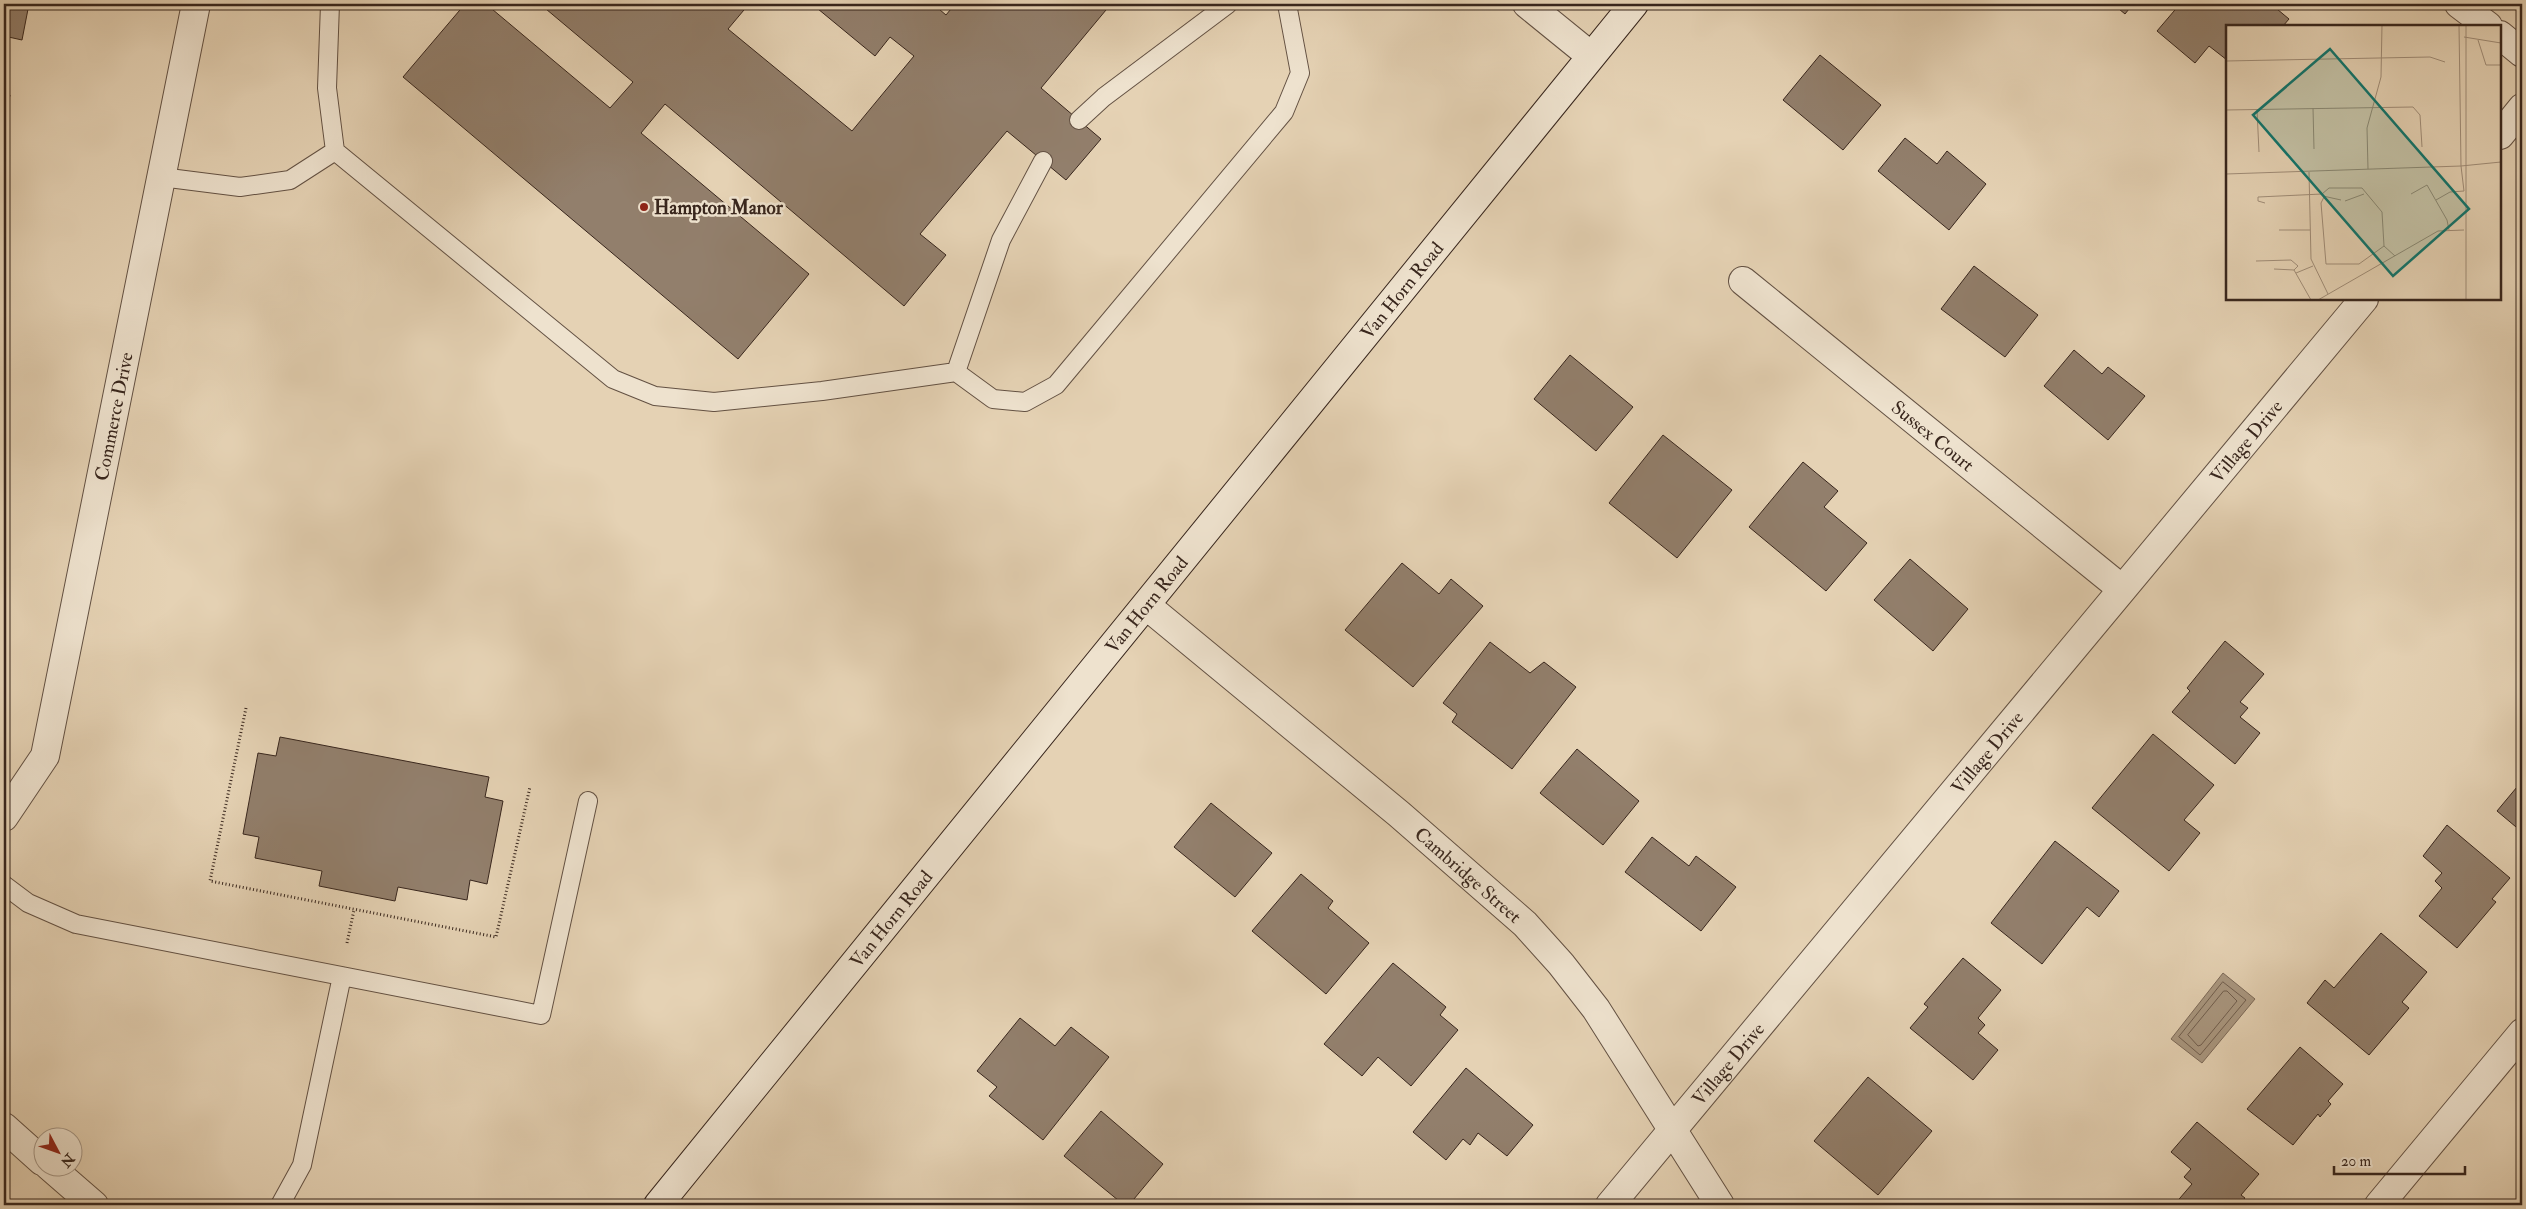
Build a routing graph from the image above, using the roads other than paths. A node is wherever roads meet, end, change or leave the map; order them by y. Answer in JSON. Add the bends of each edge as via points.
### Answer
{"nodes":[{"id":1,"x":196,"y":4,"type":"edge"},
{"id":2,"x":330,"y":4,"type":"edge"},
{"id":3,"x":1228,"y":4,"type":"edge"},
{"id":4,"x":1287,"y":4,"type":"edge"},
{"id":5,"x":1527,"y":4,"type":"edge"},
{"id":6,"x":1634,"y":4,"type":"edge"},
{"id":7,"x":2460,"y":4,"type":"edge"},
{"id":8,"x":2487,"y":25,"type":"edge"},
{"id":9,"x":2501,"y":36,"type":"edge"},
{"id":10,"x":2522,"y":53,"type":"edge"},
{"id":11,"x":1591,"y":56,"type":"junction"},
{"id":12,"x":2522,"y":108,"type":"edge"},
{"id":13,"x":1079,"y":120,"type":"dead end"},
{"id":14,"x":2501,"y":134,"type":"edge"},
{"id":15,"x":335,"y":151,"type":"junction"},
{"id":16,"x":1043,"y":161,"type":"dead end"},
{"id":17,"x":162,"y":177,"type":"junction"},
{"id":18,"x":1743,"y":281,"type":"dead end"},
{"id":19,"x":2363,"y":300,"type":"edge"},
{"id":20,"x":956,"y":372,"type":"junction"},
{"id":21,"x":2122,"y":589,"type":"junction"},
{"id":22,"x":1147,"y":606,"type":"junction"},
{"id":23,"x":588,"y":801,"type":"dead end"},
{"id":24,"x":4,"y":817,"type":"edge"},
{"id":25,"x":4,"y":885,"type":"edge"},
{"id":26,"x":342,"y":976,"type":"junction"},
{"id":27,"x":2522,"y":1033,"type":"edge"},
{"id":28,"x":4,"y":1127,"type":"edge"},
{"id":29,"x":1673,"y":1129,"type":"junction"},
{"id":30,"x":32,"y":1152,"type":"edge"},
{"id":31,"x":61,"y":1176,"type":"edge"},
{"id":32,"x":94,"y":1205,"type":"edge"},
{"id":33,"x":280,"y":1205,"type":"edge"},
{"id":34,"x":658,"y":1205,"type":"edge"},
{"id":35,"x":1610,"y":1205,"type":"edge"},
{"id":36,"x":1720,"y":1205,"type":"edge"},
{"id":37,"x":2379,"y":1205,"type":"edge"}],
"edges":[{"from":1,"to":17,"type":"street","name":"Commerce Drive"},
{"from":2,"to":15,"type":"lane","via":[[327,88]]},
{"from":3,"to":13,"type":"lane","via":[[1104,97]]},
{"from":4,"to":20,"type":"lane","via":[[1300,73],[1284,112],[1056,385],[1025,402],[992,399]]},
{"from":5,"to":11,"type":"street"},
{"from":6,"to":11,"type":"street","name":"Van Horn Road"},
{"from":7,"to":8,"type":"street"},
{"from":9,"to":10,"type":"street"},
{"from":11,"to":22,"type":"street","name":"Van Horn Road"},
{"from":12,"to":14,"type":"street"},
{"from":15,"to":17,"type":"lane","via":[[290,180],[240,187]]},
{"from":15,"to":20,"type":"lane","via":[[613,379],[654,396],[714,402]]},
{"from":16,"to":20,"type":"lane","via":[[1000,240]]},
{"from":17,"to":24,"type":"street","name":"Commerce Drive","via":[[45,756]]},
{"from":18,"to":21,"type":"street","name":"Sussex Court"},
{"from":19,"to":21,"type":"street","name":"Village Drive"},
{"from":21,"to":29,"type":"street","name":"Village Drive"},
{"from":22,"to":29,"type":"street","name":"Cambridge Street","via":[[1399,814],[1525,924],[1596,1009]]},
{"from":22,"to":34,"type":"street","name":"Van Horn Road"},
{"from":23,"to":26,"type":"lane","via":[[541,1014]]},
{"from":25,"to":26,"type":"lane","via":[[28,903],[76,924]]},
{"from":26,"to":33,"type":"lane","via":[[302,1165]]},
{"from":27,"to":37,"type":"street"},
{"from":28,"to":30,"type":"street"},
{"from":29,"to":35,"type":"street","name":"Village Drive"},
{"from":29,"to":36,"type":"street","name":"Cambridge Street"},
{"from":31,"to":32,"type":"street"}]}
